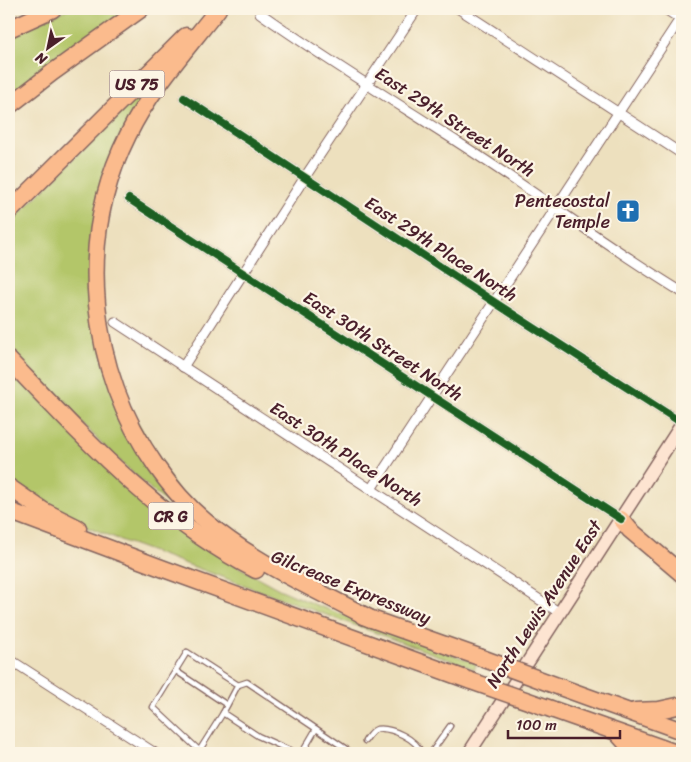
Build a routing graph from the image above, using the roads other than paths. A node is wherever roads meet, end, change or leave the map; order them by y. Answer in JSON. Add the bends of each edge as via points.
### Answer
{"nodes":[{"id":1,"x":53,"y":9,"type":"edge"},
{"id":2,"x":141,"y":9,"type":"edge"},
{"id":3,"x":218,"y":9,"type":"edge"},
{"id":4,"x":417,"y":9,"type":"edge"},
{"id":5,"x":459,"y":9,"type":"edge"},
{"id":6,"x":664,"y":9,"type":"edge"},
{"id":7,"x":260,"y":13,"type":"dead end"},
{"id":8,"x":681,"y":19,"type":"edge"},
{"id":9,"x":9,"y":27,"type":"edge"},
{"id":10,"x":367,"y":84,"type":"junction"},
{"id":11,"x":184,"y":98,"type":"dead end"},
{"id":12,"x":9,"y":106,"type":"edge"},
{"id":13,"x":618,"y":112,"type":"junction"},
{"id":14,"x":682,"y":154,"type":"edge"},
{"id":15,"x":60,"y":162,"type":"junction"},
{"id":16,"x":305,"y":177,"type":"junction"},
{"id":17,"x":129,"y":199,"type":"dead end"},
{"id":18,"x":9,"y":203,"type":"edge"},
{"id":19,"x":555,"y":208,"type":"junction"},
{"id":20,"x":9,"y":212,"type":"edge"},
{"id":21,"x":244,"y":273,"type":"junction"},
{"id":22,"x":682,"y":292,"type":"edge"},
{"id":23,"x":494,"y":302,"type":"junction"},
{"id":24,"x":115,"y":322,"type":"dead end"},
{"id":25,"x":9,"y":360,"type":"edge"},
{"id":26,"x":183,"y":367,"type":"junction"},
{"id":27,"x":432,"y":396,"type":"junction"},
{"id":28,"x":682,"y":424,"type":"edge"},
{"id":29,"x":9,"y":487,"type":"edge"},
{"id":30,"x":371,"y":489,"type":"junction"},
{"id":31,"x":9,"y":511,"type":"edge"},
{"id":32,"x":9,"y":516,"type":"edge"},
{"id":33,"x":621,"y":519,"type":"junction"},
{"id":34,"x":120,"y":553,"type":"junction"},
{"id":35,"x":682,"y":566,"type":"edge"},
{"id":36,"x":164,"y":569,"type":"junction"},
{"id":37,"x":682,"y":574,"type":"edge"},
{"id":38,"x":560,"y":613,"type":"junction"},
{"id":39,"x":372,"y":619,"type":"junction"},
{"id":40,"x":9,"y":659,"type":"edge"},
{"id":41,"x":176,"y":671,"type":"junction"},
{"id":42,"x":238,"y":686,"type":"junction"},
{"id":43,"x":227,"y":705,"type":"junction"},
{"id":44,"x":682,"y":705,"type":"edge"},
{"id":45,"x":625,"y":711,"type":"junction"},
{"id":46,"x":223,"y":713,"type":"junction"},
{"id":47,"x":450,"y":726,"type":"dead end"},
{"id":48,"x":316,"y":729,"type":"junction"},
{"id":49,"x":615,"y":731,"type":"junction"},
{"id":50,"x":682,"y":732,"type":"edge"},
{"id":51,"x":365,"y":741,"type":"dead end"},
{"id":52,"x":200,"y":752,"type":"edge"},
{"id":53,"x":155,"y":753,"type":"edge"},
{"id":54,"x":296,"y":753,"type":"edge"},
{"id":55,"x":302,"y":753,"type":"edge"},
{"id":56,"x":352,"y":753,"type":"edge"},
{"id":57,"x":421,"y":753,"type":"edge"},
{"id":58,"x":431,"y":753,"type":"edge"},
{"id":59,"x":469,"y":753,"type":"edge"},
{"id":60,"x":635,"y":753,"type":"edge"},
{"id":61,"x":676,"y":753,"type":"edge"}],
"edges":[{"from":1,"to":9,"type":"highway"},
{"from":2,"to":12,"type":"highway"},
{"from":3,"to":15,"type":"highway","number":"US 75","via":[[168,53]]},
{"from":3,"to":39,"type":"highway","via":[[146,102],[127,136],[112,175],[101,219],[96,263],[96,304],[104,351],[116,390],[136,434],[163,475],[203,520],[248,553]]},
{"from":4,"to":10,"type":"street"},
{"from":5,"to":13,"type":"street"},
{"from":6,"to":8,"type":"street"},
{"from":7,"to":10,"type":"street","name":"East 29th Street North"},
{"from":8,"to":13,"type":"street"},
{"from":10,"to":16,"type":"street"},
{"from":10,"to":19,"type":"street","name":"East 29th Street North"},
{"from":11,"to":16,"type":"street","name":"East 29th Place North"},
{"from":13,"to":14,"type":"street"},
{"from":13,"to":19,"type":"street"},
{"from":15,"to":18,"type":"highway"},
{"from":15,"to":20,"type":"highway","number":"US 75"},
{"from":16,"to":21,"type":"street"},
{"from":16,"to":23,"type":"street","name":"East 29th Place North"},
{"from":17,"to":21,"type":"street","name":"East 30th Street North"},
{"from":19,"to":22,"type":"street","name":"East 29th Street North"},
{"from":19,"to":23,"type":"street"},
{"from":21,"to":26,"type":"street"},
{"from":21,"to":27,"type":"street","name":"East 30th Street North"},
{"from":23,"to":27,"type":"street"},
{"from":23,"to":28,"type":"street","name":"East 29th Place North"},
{"from":24,"to":26,"type":"street","name":"East 30th Place North"},
{"from":25,"to":39,"type":"highway","name":"Gilcrease Expressway","number":"CR G","via":[[112,466],[181,524],[269,577]]},
{"from":26,"to":30,"type":"street","name":"East 30th Place North"},
{"from":27,"to":30,"type":"street"},
{"from":27,"to":33,"type":"street","name":"East 30th Street North"},
{"from":28,"to":33,"type":"main road","name":"North Lewis Avenue East"},
{"from":29,"to":36,"type":"highway","via":[[44,511]]},
{"from":30,"to":38,"type":"street","name":"East 30th Place North"},
{"from":31,"to":34,"type":"highway"},
{"from":32,"to":34,"type":"highway"},
{"from":33,"to":35,"type":"highway","via":[[633,524]]},
{"from":33,"to":37,"type":"highway"},
{"from":33,"to":38,"type":"main road","name":"North Lewis Avenue East"},
{"from":34,"to":36,"type":"highway"},
{"from":36,"to":49,"type":"highway","bridge":true},
{"from":38,"to":59,"type":"main road","name":"North Lewis Avenue East"},
{"from":39,"to":45,"type":"highway","name":"Gilcrease Expressway","number":"CR G","bridge":true},
{"from":40,"to":53,"type":"street"},
{"from":41,"to":42,"type":"lane","via":[[187,652]]},
{"from":41,"to":43,"type":"lane"},
{"from":41,"to":52,"type":"lane","via":[[153,707]]},
{"from":42,"to":43,"type":"lane"},
{"from":42,"to":48,"type":"lane","via":[[247,682]]},
{"from":43,"to":46,"type":"lane"},
{"from":44,"to":45,"type":"highway","via":[[659,710]]},
{"from":45,"to":50,"type":"highway","name":"Gilcrease Expressway","number":"CR G"},
{"from":46,"to":52,"type":"lane"},
{"from":46,"to":54,"type":"lane","via":[[258,736]]},
{"from":47,"to":58,"type":"lane"},
{"from":48,"to":55,"type":"lane"},
{"from":48,"to":56,"type":"lane"},
{"from":49,"to":60,"type":"highway"},
{"from":49,"to":61,"type":"highway"},
{"from":51,"to":57,"type":"lane","via":[[372,731],[388,730],[409,739],[420,747]]}]}
